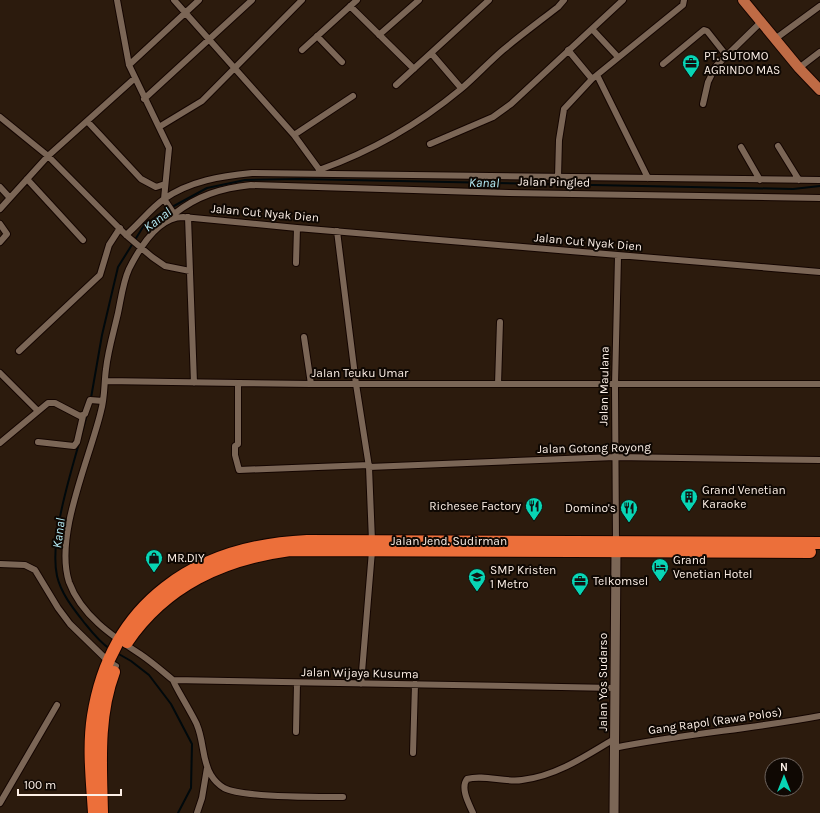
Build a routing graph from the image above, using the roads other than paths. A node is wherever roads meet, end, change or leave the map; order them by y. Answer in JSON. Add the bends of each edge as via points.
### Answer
{"nodes":[{"id":1,"x":117,"y":0,"type":"edge"},
{"id":2,"x":174,"y":0,"type":"edge"},
{"id":3,"x":199,"y":0,"type":"edge"},
{"id":4,"x":252,"y":0,"type":"edge"},
{"id":5,"x":302,"y":0,"type":"edge"},
{"id":6,"x":357,"y":0,"type":"edge"},
{"id":7,"x":419,"y":0,"type":"edge"},
{"id":8,"x":489,"y":0,"type":"edge"},
{"id":9,"x":564,"y":0,"type":"edge"},
{"id":10,"x":623,"y":0,"type":"edge"},
{"id":11,"x":684,"y":0,"type":"edge"},
{"id":12,"x":743,"y":0,"type":"edge"},
{"id":13,"x":350,"y":6,"type":"junction"},
{"id":14,"x":820,"y":6,"type":"edge"},
{"id":15,"x":186,"y":12,"type":"junction"},
{"id":16,"x":761,"y":22,"type":"junction"},
{"id":17,"x":592,"y":29,"type":"junction"},
{"id":18,"x":379,"y":35,"type":"junction"},
{"id":19,"x":317,"y":36,"type":"junction"},
{"id":20,"x":775,"y":40,"type":"junction"},
{"id":21,"x":209,"y":41,"type":"junction"},
{"id":22,"x":302,"y":50,"type":"dead end"},
{"id":23,"x":568,"y":50,"type":"junction"},
{"id":24,"x":820,"y":52,"type":"edge"},
{"id":25,"x":431,"y":53,"type":"junction"},
{"id":26,"x":726,"y":55,"type":"junction"},
{"id":27,"x":618,"y":57,"type":"junction"},
{"id":28,"x":342,"y":62,"type":"dead end"},
{"id":29,"x":663,"y":64,"type":"dead end"},
{"id":30,"x":129,"y":65,"type":"junction"},
{"id":31,"x":233,"y":68,"type":"junction"},
{"id":32,"x":799,"y":68,"type":"junction"},
{"id":33,"x":414,"y":69,"type":"junction"},
{"id":34,"x":595,"y":77,"type":"junction"},
{"id":35,"x":135,"y":78,"type":"junction"},
{"id":36,"x":396,"y":85,"type":"dead end"},
{"id":37,"x":461,"y":88,"type":"junction"},
{"id":38,"x":820,"y":90,"type":"edge"},
{"id":39,"x":353,"y":96,"type":"dead end"},
{"id":40,"x":144,"y":99,"type":"junction"},
{"id":41,"x":703,"y":104,"type":"dead end"},
{"id":42,"x":0,"y":117,"type":"edge"},
{"id":43,"x":87,"y":121,"type":"junction"},
{"id":44,"x":159,"y":127,"type":"junction"},
{"id":45,"x":294,"y":135,"type":"junction"},
{"id":46,"x":430,"y":144,"type":"dead end"},
{"id":47,"x":778,"y":146,"type":"dead end"},
{"id":48,"x":741,"y":147,"type":"dead end"},
{"id":49,"x":48,"y":156,"type":"junction"},
{"id":50,"x":321,"y":172,"type":"junction"},
{"id":51,"x":558,"y":177,"type":"junction"},
{"id":52,"x":648,"y":178,"type":"junction"},
{"id":53,"x":28,"y":179,"type":"junction"},
{"id":54,"x":760,"y":180,"type":"junction"},
{"id":55,"x":799,"y":180,"type":"junction"},
{"id":56,"x":820,"y":180,"type":"edge"},
{"id":57,"x":165,"y":184,"type":"junction"},
{"id":58,"x":0,"y":187,"type":"edge"},
{"id":59,"x":10,"y":198,"type":"junction"},
{"id":60,"x":820,"y":198,"type":"edge"},
{"id":61,"x":165,"y":200,"type":"junction"},
{"id":62,"x":0,"y":209,"type":"edge"},
{"id":63,"x":174,"y":214,"type":"junction"},
{"id":64,"x":188,"y":217,"type":"junction"},
{"id":65,"x":0,"y":224,"type":"edge"},
{"id":66,"x":120,"y":228,"type":"junction"},
{"id":67,"x":297,"y":228,"type":"junction"},
{"id":68,"x":337,"y":231,"type":"junction"},
{"id":69,"x":128,"y":237,"type":"junction"},
{"id":70,"x":83,"y":240,"type":"dead end"},
{"id":71,"x":0,"y":242,"type":"edge"},
{"id":72,"x":140,"y":247,"type":"junction"},
{"id":73,"x":618,"y":256,"type":"junction"},
{"id":74,"x":296,"y":263,"type":"dead end"},
{"id":75,"x":190,"y":271,"type":"junction"},
{"id":76,"x":820,"y":272,"type":"edge"},
{"id":77,"x":500,"y":322,"type":"dead end"},
{"id":78,"x":304,"y":337,"type":"dead end"},
{"id":79,"x":18,"y":351,"type":"dead end"},
{"id":80,"x":0,"y":373,"type":"edge"},
{"id":81,"x":105,"y":381,"type":"junction"},
{"id":82,"x":194,"y":383,"type":"junction"},
{"id":83,"x":238,"y":384,"type":"junction"},
{"id":84,"x":311,"y":384,"type":"junction"},
{"id":85,"x":356,"y":384,"type":"junction"},
{"id":86,"x":498,"y":384,"type":"junction"},
{"id":87,"x":820,"y":384,"type":"edge"},
{"id":88,"x":615,"y":385,"type":"junction"},
{"id":89,"x":102,"y":401,"type":"junction"},
{"id":90,"x":38,"y":411,"type":"junction"},
{"id":91,"x":83,"y":416,"type":"junction"},
{"id":92,"x":38,"y":442,"type":"dead end"},
{"id":93,"x":0,"y":443,"type":"edge"},
{"id":94,"x":615,"y":457,"type":"junction"},
{"id":95,"x":820,"y":460,"type":"edge"},
{"id":96,"x":369,"y":466,"type":"junction"},
{"id":97,"x":820,"y":543,"type":"edge"},
{"id":98,"x":372,"y":546,"type":"junction"},
{"id":99,"x":616,"y":546,"type":"junction"},
{"id":100,"x":722,"y":547,"type":"junction"},
{"id":101,"x":820,"y":552,"type":"edge"},
{"id":102,"x":0,"y":564,"type":"edge"},
{"id":103,"x":117,"y":653,"type":"junction"},
{"id":104,"x":173,"y":680,"type":"junction"},
{"id":105,"x":297,"y":683,"type":"junction"},
{"id":106,"x":361,"y":684,"type":"junction"},
{"id":107,"x":415,"y":684,"type":"junction"},
{"id":108,"x":615,"y":688,"type":"junction"},
{"id":109,"x":57,"y":704,"type":"dead end"},
{"id":110,"x":820,"y":716,"type":"edge"},
{"id":111,"x":296,"y":732,"type":"dead end"},
{"id":112,"x":614,"y":739,"type":"junction"},
{"id":113,"x":614,"y":748,"type":"junction"},
{"id":114,"x":413,"y":752,"type":"dead end"},
{"id":115,"x":207,"y":767,"type":"junction"},
{"id":116,"x":343,"y":797,"type":"dead end"},
{"id":117,"x":0,"y":803,"type":"edge"},
{"id":118,"x":94,"y":813,"type":"edge"},
{"id":119,"x":102,"y":813,"type":"edge"},
{"id":120,"x":197,"y":813,"type":"edge"},
{"id":121,"x":473,"y":813,"type":"edge"},
{"id":122,"x":614,"y":813,"type":"edge"}],
"edges":[{"from":1,"to":30,"type":"street"},
{"from":2,"to":15,"type":"street"},
{"from":3,"to":15,"type":"street"},
{"from":4,"to":21,"type":"street"},
{"from":5,"to":31,"type":"street"},
{"from":6,"to":13,"type":"street"},
{"from":7,"to":18,"type":"street"},
{"from":8,"to":25,"type":"street"},
{"from":9,"to":37,"type":"street"},
{"from":10,"to":17,"type":"street"},
{"from":11,"to":27,"type":"street","via":[[683,5]]},
{"from":12,"to":16,"type":"main road"},
{"from":13,"to":18,"type":"street"},
{"from":13,"to":19,"type":"street"},
{"from":14,"to":20,"type":"street"},
{"from":15,"to":21,"type":"street"},
{"from":15,"to":30,"type":"street"},
{"from":16,"to":20,"type":"main road"},
{"from":16,"to":26,"type":"street"},
{"from":17,"to":23,"type":"street"},
{"from":17,"to":27,"type":"street"},
{"from":18,"to":33,"type":"street"},
{"from":19,"to":22,"type":"street"},
{"from":19,"to":28,"type":"street"},
{"from":20,"to":32,"type":"main road"},
{"from":21,"to":31,"type":"street"},
{"from":21,"to":40,"type":"street"},
{"from":23,"to":34,"type":"street"},
{"from":23,"to":46,"type":"street","via":[[500,112]]},
{"from":24,"to":32,"type":"street"},
{"from":25,"to":33,"type":"street"},
{"from":25,"to":37,"type":"street"},
{"from":26,"to":29,"type":"street","via":[[704,30]]},
{"from":26,"to":41,"type":"street","via":[[712,74]]},
{"from":27,"to":34,"type":"street"},
{"from":30,"to":35,"type":"street"},
{"from":31,"to":44,"type":"street","via":[[202,101]]},
{"from":31,"to":45,"type":"street"},
{"from":32,"to":38,"type":"main road"},
{"from":33,"to":36,"type":"street"},
{"from":34,"to":51,"type":"street","via":[[562,115]]},
{"from":34,"to":52,"type":"street"},
{"from":35,"to":40,"type":"street"},
{"from":35,"to":43,"type":"street"},
{"from":37,"to":50,"type":"street","via":[[414,123]]},
{"from":39,"to":45,"type":"street"},
{"from":40,"to":44,"type":"street"},
{"from":42,"to":49,"type":"street"},
{"from":43,"to":49,"type":"street"},
{"from":43,"to":57,"type":"street","via":[[141,180],[156,188]]},
{"from":44,"to":57,"type":"street","via":[[168,148]]},
{"from":45,"to":50,"type":"street"},
{"from":47,"to":55,"type":"street"},
{"from":48,"to":54,"type":"street"},
{"from":49,"to":53,"type":"street"},
{"from":49,"to":66,"type":"street"},
{"from":50,"to":51,"type":"street"},
{"from":50,"to":61,"type":"street","via":[[232,175],[194,183]]},
{"from":51,"to":52,"type":"street"},
{"from":52,"to":54,"type":"street"},
{"from":53,"to":59,"type":"street"},
{"from":53,"to":70,"type":"street"},
{"from":54,"to":55,"type":"street"},
{"from":55,"to":56,"type":"street"},
{"from":57,"to":61,"type":"street"},
{"from":58,"to":59,"type":"street"},
{"from":59,"to":62,"type":"street"},
{"from":60,"to":63,"type":"street","name":"Jalan Pingled","via":[[509,193],[251,185],[210,193]]},
{"from":61,"to":63,"type":"street"},
{"from":61,"to":69,"type":"street"},
{"from":63,"to":64,"type":"street","name":"Jalan Cut Nyak Dien"},
{"from":63,"to":72,"type":"street"},
{"from":64,"to":67,"type":"street","name":"Jalan Cut Nyak Dien"},
{"from":64,"to":75,"type":"street"},
{"from":65,"to":71,"type":"street","via":[[7,234]]},
{"from":66,"to":69,"type":"street"},
{"from":66,"to":79,"type":"street","via":[[109,245],[100,275]]},
{"from":67,"to":68,"type":"street","name":"Jalan Cut Nyak Dien"},
{"from":67,"to":74,"type":"street"},
{"from":68,"to":73,"type":"street","name":"Jalan Cut Nyak Dien"},
{"from":68,"to":85,"type":"street"},
{"from":69,"to":72,"type":"street"},
{"from":72,"to":75,"type":"street","via":[[160,263]]},
{"from":72,"to":81,"type":"street","via":[[127,275]]},
{"from":73,"to":76,"type":"street","name":"Jalan Cut Nyak Dien"},
{"from":73,"to":88,"type":"street","name":"Jalan Maulana"},
{"from":75,"to":82,"type":"street"},
{"from":77,"to":86,"type":"street"},
{"from":78,"to":84,"type":"street"},
{"from":80,"to":90,"type":"street"},
{"from":81,"to":82,"type":"street","name":"Jalan Teuku Umar"},
{"from":81,"to":89,"type":"street"},
{"from":82,"to":83,"type":"street","name":"Jalan Teuku Umar"},
{"from":83,"to":84,"type":"street","name":"Jalan Teuku Umar"},
{"from":83,"to":96,"type":"street","name":"Jalan Gotong Royong","via":[[238,444],[235,446],[235,455],[239,470]]},
{"from":84,"to":85,"type":"street","name":"Jalan Teuku Umar"},
{"from":85,"to":86,"type":"street","name":"Jalan Teuku Umar"},
{"from":85,"to":96,"type":"street"},
{"from":86,"to":88,"type":"street","name":"Jalan Teuku Umar"},
{"from":87,"to":88,"type":"street","name":"Jalan Teuku Umar"},
{"from":88,"to":94,"type":"street","name":"Jalan Maulana"},
{"from":89,"to":91,"type":"street","via":[[90,400]]},
{"from":89,"to":103,"type":"street","via":[[74,501],[66,558],[69,581],[77,599]]},
{"from":90,"to":91,"type":"street","via":[[52,402]]},
{"from":90,"to":93,"type":"street"},
{"from":91,"to":92,"type":"street","via":[[74,446]]},
{"from":94,"to":95,"type":"street","name":"Jalan Gotong Royong"},
{"from":94,"to":96,"type":"street","name":"Jalan Gotong Royong"},
{"from":94,"to":99,"type":"street","name":"Jalan Maulana"},
{"from":96,"to":98,"type":"street"},
{"from":97,"to":100,"type":"highway","name":"Jalan Jend. Sudirman"},
{"from":98,"to":99,"type":"highway","name":"Jalan Jend. Sudirman"},
{"from":98,"to":103,"type":"highway","name":"Jalan Jend. Sudirman","via":[[290,550],[261,554],[222,566],[206,573],[165,600],[143,621]]},
{"from":98,"to":106,"type":"street"},
{"from":99,"to":100,"type":"highway","name":"Jalan Jend. Sudirman"},
{"from":99,"to":108,"type":"street","name":"Jalan Yos Sudarso"},
{"from":100,"to":101,"type":"highway","name":"Jalan Jend. Sudirman"},
{"from":102,"to":103,"type":"street","via":[[25,565],[35,570],[70,624]]},
{"from":103,"to":104,"type":"street","via":[[144,657]]},
{"from":103,"to":118,"type":"highway","via":[[96,703],[92,725]]},
{"from":103,"to":119,"type":"highway","via":[[102,723]]},
{"from":104,"to":105,"type":"street","name":"Jalan Wijaya Kusuma"},
{"from":104,"to":115,"type":"street","via":[[199,730]]},
{"from":105,"to":106,"type":"street","name":"Jalan Wijaya Kusuma"},
{"from":105,"to":111,"type":"street"},
{"from":106,"to":107,"type":"street","name":"Jalan Wijaya Kusuma"},
{"from":107,"to":108,"type":"street","name":"Jalan Wijaya Kusuma"},
{"from":107,"to":114,"type":"street"},
{"from":108,"to":112,"type":"street","name":"Jalan Yos Sudarso"},
{"from":109,"to":117,"type":"street"},
{"from":110,"to":113,"type":"street","name":"Gang Rapol (Rawa Polos)"},
{"from":112,"to":113,"type":"street","name":"Jalan Yos Sudarso"},
{"from":112,"to":121,"type":"street","via":[[576,762],[534,778],[522,781],[467,779],[464,785]]},
{"from":113,"to":122,"type":"street","name":"Jalan Yos Sudarso"},
{"from":115,"to":116,"type":"street","via":[[217,783],[235,792]]},
{"from":115,"to":120,"type":"street"}]}
